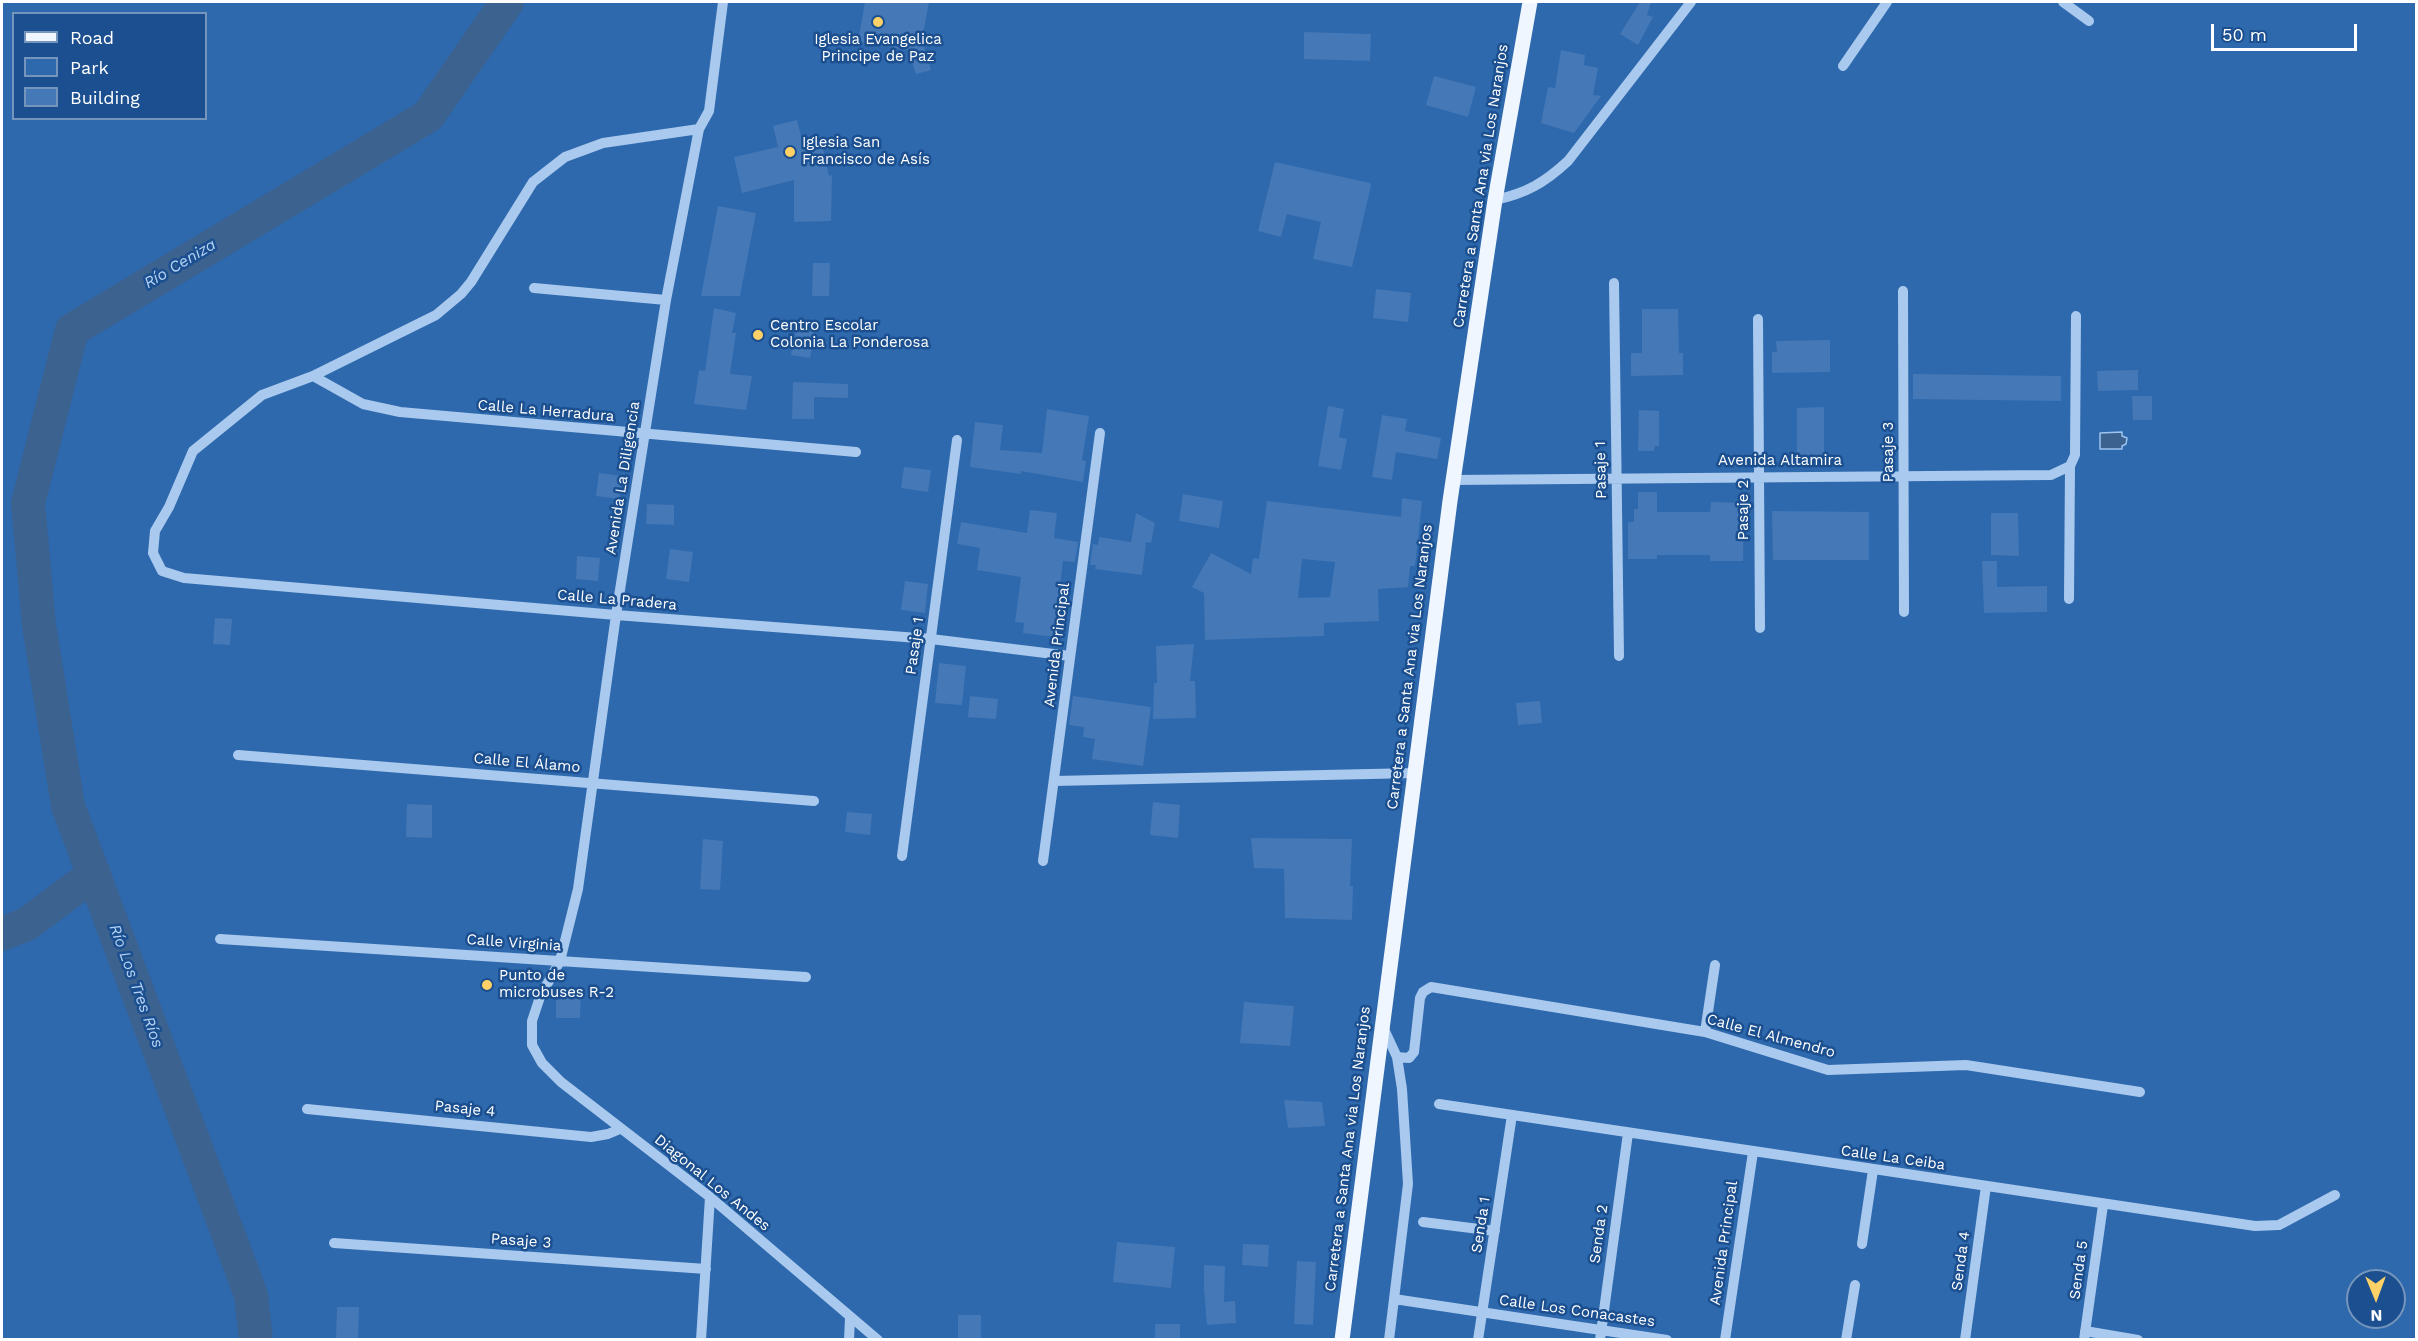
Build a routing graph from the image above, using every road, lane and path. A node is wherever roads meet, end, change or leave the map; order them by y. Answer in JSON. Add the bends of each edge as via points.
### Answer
{"nodes":[{"id":1,"x":723,"y":2,"type":"edge"},
{"id":2,"x":1530,"y":2,"type":"edge"},
{"id":3,"x":1691,"y":2,"type":"edge"},
{"id":4,"x":1887,"y":2,"type":"edge"},
{"id":5,"x":2063,"y":2,"type":"edge"},
{"id":6,"x":2089,"y":21,"type":"dead end"},
{"id":7,"x":1843,"y":66,"type":"dead end"},
{"id":8,"x":699,"y":129,"type":"junction"},
{"id":9,"x":1495,"y":200,"type":"junction"},
{"id":10,"x":1614,"y":283,"type":"dead end"},
{"id":11,"x":534,"y":288,"type":"dead end"},
{"id":12,"x":1903,"y":291,"type":"dead end"},
{"id":13,"x":666,"y":300,"type":"junction"},
{"id":14,"x":2076,"y":316,"type":"dead end"},
{"id":15,"x":1758,"y":319,"type":"dead end"},
{"id":16,"x":313,"y":376,"type":"junction"},
{"id":17,"x":1100,"y":433,"type":"dead end"},
{"id":18,"x":645,"y":434,"type":"junction"},
{"id":19,"x":957,"y":440,"type":"dead end"},
{"id":20,"x":856,"y":452,"type":"dead end"},
{"id":21,"x":2070,"y":466,"type":"junction"},
{"id":22,"x":1759,"y":476,"type":"junction"},
{"id":23,"x":1904,"y":476,"type":"junction"},
{"id":24,"x":1615,"y":478,"type":"junction"},
{"id":25,"x":1453,"y":480,"type":"junction"},
{"id":26,"x":2069,"y":599,"type":"dead end"},
{"id":27,"x":1904,"y":612,"type":"dead end"},
{"id":28,"x":616,"y":615,"type":"junction"},
{"id":29,"x":1760,"y":628,"type":"dead end"},
{"id":30,"x":931,"y":639,"type":"junction"},
{"id":31,"x":1070,"y":656,"type":"junction"},
{"id":32,"x":1619,"y":656,"type":"dead end"},
{"id":33,"x":238,"y":755,"type":"dead end"},
{"id":34,"x":1415,"y":773,"type":"junction"},
{"id":35,"x":1054,"y":781,"type":"junction"},
{"id":36,"x":592,"y":783,"type":"junction"},
{"id":37,"x":814,"y":801,"type":"dead end"},
{"id":38,"x":902,"y":856,"type":"dead end"},
{"id":39,"x":1043,"y":861,"type":"dead end"},
{"id":40,"x":220,"y":939,"type":"dead end"},
{"id":41,"x":560,"y":961,"type":"junction"},
{"id":42,"x":1714,"y":965,"type":"dead end"},
{"id":43,"x":806,"y":977,"type":"dead end"},
{"id":44,"x":1382,"y":1024,"type":"junction"},
{"id":45,"x":1705,"y":1032,"type":"junction"},
{"id":46,"x":532,"y":1045,"type":"joint"},
{"id":47,"x":1397,"y":1057,"type":"junction"},
{"id":48,"x":2140,"y":1092,"type":"dead end"},
{"id":49,"x":1439,"y":1104,"type":"dead end"},
{"id":50,"x":307,"y":1109,"type":"dead end"},
{"id":51,"x":1512,"y":1115,"type":"junction"},
{"id":52,"x":620,"y":1129,"type":"junction"},
{"id":53,"x":1628,"y":1133,"type":"junction"},
{"id":54,"x":1753,"y":1152,"type":"junction"},
{"id":55,"x":1873,"y":1170,"type":"junction"},
{"id":56,"x":1986,"y":1186,"type":"junction"},
{"id":57,"x":2335,"y":1195,"type":"dead end"},
{"id":58,"x":710,"y":1197,"type":"junction"},
{"id":59,"x":2103,"y":1205,"type":"junction"},
{"id":60,"x":1423,"y":1222,"type":"dead end"},
{"id":61,"x":1495,"y":1232,"type":"junction"},
{"id":62,"x":334,"y":1243,"type":"dead end"},
{"id":63,"x":1862,"y":1244,"type":"dead end"},
{"id":64,"x":706,"y":1269,"type":"junction"},
{"id":65,"x":1854,"y":1285,"type":"dead end"},
{"id":66,"x":1394,"y":1299,"type":"junction"},
{"id":67,"x":1483,"y":1312,"type":"junction"},
{"id":68,"x":850,"y":1317,"type":"junction"},
{"id":69,"x":1601,"y":1335,"type":"edge"},
{"id":70,"x":2084,"y":1335,"type":"edge"},
{"id":71,"x":701,"y":1340,"type":"edge"},
{"id":72,"x":849,"y":1340,"type":"edge"},
{"id":73,"x":878,"y":1340,"type":"edge"},
{"id":74,"x":1342,"y":1340,"type":"edge"},
{"id":75,"x":1389,"y":1340,"type":"edge"},
{"id":76,"x":1478,"y":1340,"type":"edge"},
{"id":77,"x":1668,"y":1340,"type":"edge"},
{"id":78,"x":1725,"y":1340,"type":"edge"},
{"id":79,"x":1846,"y":1340,"type":"edge"},
{"id":80,"x":1965,"y":1340,"type":"edge"},
{"id":81,"x":2138,"y":1340,"type":"edge"}],
"edges":[{"from":1,"to":8,"type":"street","name":"Avenida La Diligencia","via":[[709,111]]},
{"from":2,"to":9,"type":"main road","name":"Carretera a Santa Ana via Los Naranjos"},
{"from":3,"to":9,"type":"street","via":[[1568,161],[1545,182],[1518,195]]},
{"from":4,"to":7,"type":"street"},
{"from":5,"to":6,"type":"street"},
{"from":8,"to":13,"type":"street","name":"Avenida La Diligencia"},
{"from":8,"to":16,"type":"street","via":[[603,143],[565,158],[534,182],[461,294],[436,315]]},
{"from":9,"to":25,"type":"main road","name":"Carretera a Santa Ana via Los Naranjos"},
{"from":10,"to":24,"type":"street","name":"Pasaje 1"},
{"from":11,"to":13,"type":"street"},
{"from":12,"to":23,"type":"street","name":"Pasaje 3"},
{"from":13,"to":18,"type":"street","name":"Avenida La Diligencia"},
{"from":14,"to":21,"type":"street","via":[[2075,455]]},
{"from":15,"to":22,"type":"street","name":"Pasaje 2"},
{"from":16,"to":18,"type":"street","name":"Calle La Herradura","via":[[363,404],[400,412]]},
{"from":16,"to":28,"type":"street","name":"Calle La Pradera","via":[[262,395],[193,451],[155,531],[153,553],[162,571],[184,578]]},
{"from":17,"to":31,"type":"street","name":"Avenida Principal"},
{"from":18,"to":20,"type":"street","name":"Calle La Herradura"},
{"from":18,"to":28,"type":"street","name":"Avenida La Diligencia"},
{"from":19,"to":30,"type":"street","name":"Pasaje 1"},
{"from":21,"to":23,"type":"street","name":"Avenida Altamira","via":[[2051,475]]},
{"from":21,"to":26,"type":"street"},
{"from":22,"to":23,"type":"street","name":"Avenida Altamira"},
{"from":22,"to":24,"type":"street","name":"Avenida Altamira"},
{"from":22,"to":29,"type":"street","name":"Pasaje 2"},
{"from":23,"to":27,"type":"street","name":"Pasaje 3"},
{"from":24,"to":25,"type":"street","name":"Avenida Altamira"},
{"from":24,"to":32,"type":"street","name":"Pasaje 1"},
{"from":25,"to":34,"type":"main road","name":"Carretera a Santa Ana via Los Naranjos"},
{"from":28,"to":30,"type":"street","name":"Calle La Pradera"},
{"from":28,"to":36,"type":"street","name":"Avenida La Diligencia"},
{"from":30,"to":31,"type":"street","name":"Calle La Pradera"},
{"from":30,"to":38,"type":"street","name":"Pasaje 1"},
{"from":31,"to":35,"type":"street","name":"Avenida Principal"},
{"from":33,"to":36,"type":"street","name":"Calle El Álamo"},
{"from":34,"to":35,"type":"street"},
{"from":34,"to":44,"type":"main road","name":"Carretera a Santa Ana via Los Naranjos"},
{"from":35,"to":39,"type":"street","name":"Avenida Principal"},
{"from":36,"to":37,"type":"street","name":"Calle El Álamo"},
{"from":36,"to":41,"type":"street","name":"Avenida La Diligencia","via":[[578,889]]},
{"from":40,"to":41,"type":"street","name":"Calle Virginia"},
{"from":41,"to":43,"type":"street","name":"Calle Virginia"},
{"from":41,"to":46,"type":"street","name":"Avenida La Diligencia","via":[[540,997],[532,1021]]},
{"from":42,"to":45,"type":"street"},
{"from":44,"to":47,"type":"street"},
{"from":44,"to":74,"type":"main road","name":"Carretera a Santa Ana via Los Naranjos"},
{"from":45,"to":47,"type":"street","name":"Calle El Almendro","via":[[1431,987],[1420,998],[1414,1052],[1408,1058]]},
{"from":45,"to":48,"type":"street","name":"Calle El Almendro","via":[[1827,1070],[1966,1065]]},
{"from":46,"to":52,"type":"street","name":"Diagonal Los Andes","via":[[542,1063],[561,1082]]},
{"from":47,"to":66,"type":"street","via":[[1408,1184]]},
{"from":49,"to":51,"type":"street","name":"Calle La Ceiba"},
{"from":50,"to":52,"type":"street","name":"Pasaje 4","via":[[591,1137]]},
{"from":51,"to":53,"type":"street","name":"Calle La Ceiba"},
{"from":51,"to":61,"type":"street","name":"Senda 1"},
{"from":52,"to":58,"type":"street","name":"Diagonal Los Andes"},
{"from":53,"to":54,"type":"street","name":"Calle La Ceiba"},
{"from":53,"to":69,"type":"street","name":"Senda 2"},
{"from":54,"to":55,"type":"street","name":"Calle La Ceiba"},
{"from":54,"to":78,"type":"street","name":"Avenida Principal"},
{"from":55,"to":56,"type":"street","name":"Calle La Ceiba"},
{"from":55,"to":63,"type":"street"},
{"from":56,"to":59,"type":"street","name":"Calle La Ceiba"},
{"from":56,"to":80,"type":"street","name":"Senda 4"},
{"from":57,"to":59,"type":"street","name":"Calle La Ceiba","via":[[2279,1226]]},
{"from":58,"to":64,"type":"street"},
{"from":58,"to":68,"type":"street","name":"Diagonal Los Andes"},
{"from":59,"to":70,"type":"street","name":"Senda 5"},
{"from":60,"to":61,"type":"street"},
{"from":61,"to":67,"type":"street","name":"Senda 1"},
{"from":62,"to":64,"type":"street","name":"Pasaje 3"},
{"from":64,"to":71,"type":"street"},
{"from":65,"to":79,"type":"street"},
{"from":66,"to":67,"type":"street","name":"Calle Los Conacastes"},
{"from":66,"to":75,"type":"street"},
{"from":67,"to":69,"type":"street","name":"Calle Los Conacastes"},
{"from":67,"to":76,"type":"street","name":"Senda 1"},
{"from":68,"to":72,"type":"street"},
{"from":68,"to":73,"type":"street","name":"Diagonal Los Andes"},
{"from":69,"to":77,"type":"street","name":"Calle Los Conacastes"},
{"from":70,"to":81,"type":"street"}]}
